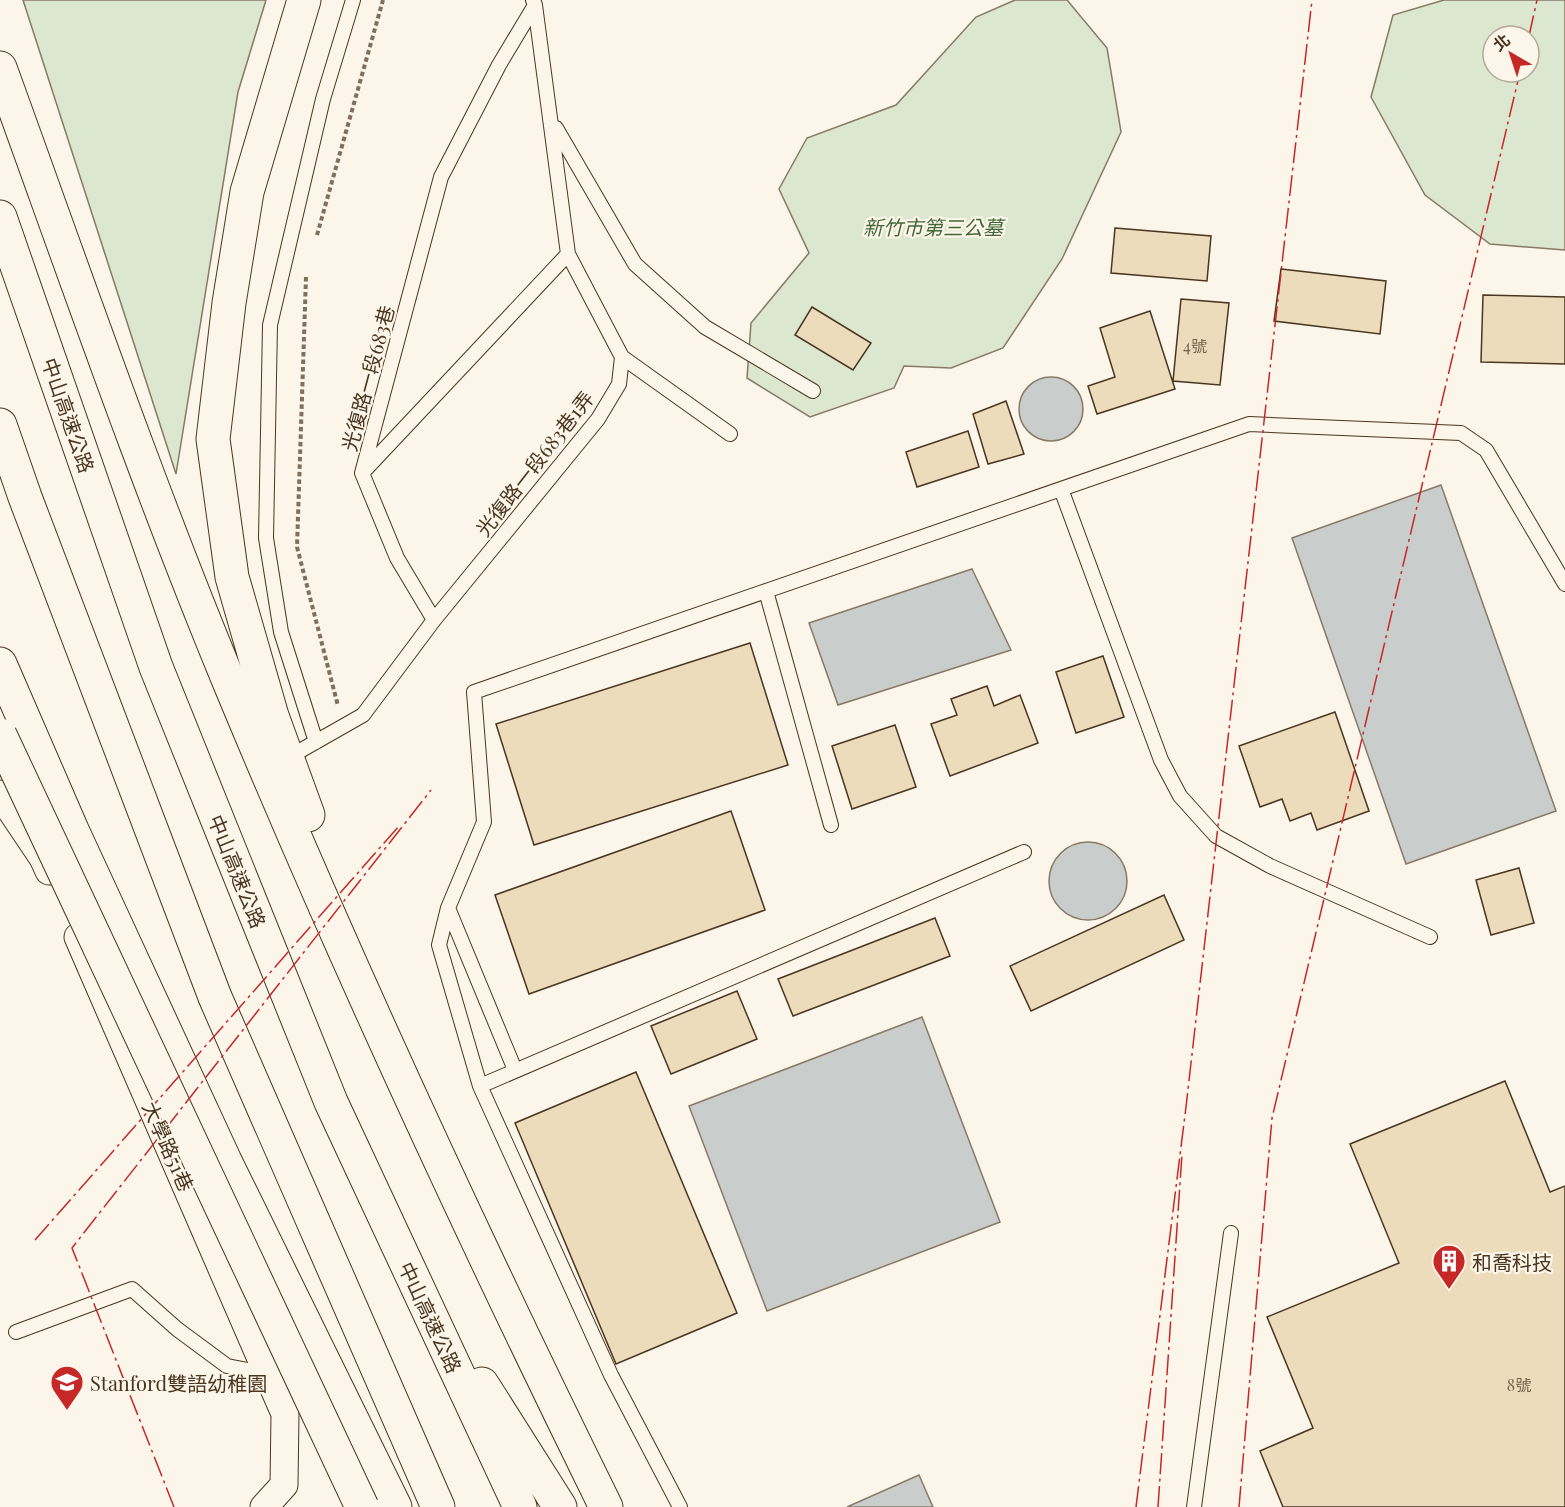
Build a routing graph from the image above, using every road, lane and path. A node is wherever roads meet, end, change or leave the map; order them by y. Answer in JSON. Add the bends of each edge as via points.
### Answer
{"nodes":[{"id":1,"x":304,"y":0,"type":"edge"},
{"id":2,"x":353,"y":0,"type":"edge"},
{"id":3,"x":383,"y":0,"type":"edge"},
{"id":4,"x":534,"y":2,"type":"edge"},
{"id":5,"x":0,"y":68,"type":"edge"},
{"id":6,"x":552,"y":121,"type":"junction"},
{"id":7,"x":0,"y":217,"type":"edge"},
{"id":8,"x":316,"y":237,"type":"dead end"},
{"id":9,"x":568,"y":254,"type":"junction"},
{"id":10,"x":307,"y":271,"type":"dead end"},
{"id":11,"x":622,"y":357,"type":"junction"},
{"id":12,"x":813,"y":391,"type":"dead end"},
{"id":13,"x":0,"y":424,"type":"edge"},
{"id":14,"x":730,"y":434,"type":"dead end"},
{"id":15,"x":362,"y":473,"type":"junction"},
{"id":16,"x":1061,"y":489,"type":"junction"},
{"id":17,"x":1565,"y":584,"type":"edge"},
{"id":18,"x":766,"y":591,"type":"junction"},
{"id":19,"x":434,"y":620,"type":"junction"},
{"id":20,"x":0,"y":664,"type":"edge"},
{"id":21,"x":343,"y":727,"type":"junction"},
{"id":22,"x":0,"y":735,"type":"edge"},
{"id":23,"x":316,"y":742,"type":"junction"},
{"id":24,"x":298,"y":752,"type":"dead end"},
{"id":25,"x":0,"y":794,"type":"edge"},
{"id":26,"x":831,"y":825,"type":"dead end"},
{"id":27,"x":1024,"y":852,"type":"dead end"},
{"id":28,"x":448,"y":908,"type":"junction"},
{"id":29,"x":1430,"y":937,"type":"dead end"},
{"id":30,"x":516,"y":1070,"type":"junction"},
{"id":31,"x":401,"y":1073,"type":"junction"},
{"id":32,"x":480,"y":1086,"type":"junction"},
{"id":33,"x":1231,"y":1233,"type":"dead end"},
{"id":34,"x":409,"y":1269,"type":"junction"},
{"id":35,"x":16,"y":1332,"type":"dead end"},
{"id":36,"x":268,"y":1374,"type":"junction"},
{"id":37,"x":264,"y":1507,"type":"edge"},
{"id":38,"x":362,"y":1507,"type":"edge"},
{"id":39,"x":395,"y":1507,"type":"edge"},
{"id":40,"x":438,"y":1507,"type":"edge"},
{"id":41,"x":520,"y":1507,"type":"edge"},
{"id":42,"x":560,"y":1507,"type":"edge"},
{"id":43,"x":606,"y":1507,"type":"edge"},
{"id":44,"x":680,"y":1507,"type":"edge"},
{"id":45,"x":1194,"y":1507,"type":"edge"}],
"edges":[{"from":1,"to":31,"type":"highway","via":[[247,192],[213,439],[232,577],[272,716]]},
{"from":2,"to":23,"type":"lane","via":[[323,99],[270,325],[266,538],[281,632]]},
{"from":3,"to":8,"type":"path"},
{"from":4,"to":6,"type":"lane"},
{"from":4,"to":15,"type":"lane","name":"光復路一段683巷","via":[[441,177]]},
{"from":5,"to":31,"type":"highway","via":[[226,675]]},
{"from":6,"to":9,"type":"lane"},
{"from":6,"to":12,"type":"lane","via":[[635,264],[705,327]]},
{"from":7,"to":34,"type":"highway","name":"中山高速公路","via":[[156,667],[331,1102]]},
{"from":9,"to":11,"type":"lane"},
{"from":9,"to":15,"type":"lane"},
{"from":10,"to":21,"type":"path","via":[[297,547]]},
{"from":11,"to":14,"type":"lane"},
{"from":11,"to":19,"type":"lane","name":"光復路一段683巷1弄","via":[[619,384],[598,418]]},
{"from":13,"to":40,"type":"highway","via":[[215,997]]},
{"from":15,"to":19,"type":"lane","name":"光復路一段683巷","via":[[397,558]]},
{"from":16,"to":17,"type":"lane","via":[[1249,424],[1461,433],[1486,450]]},
{"from":16,"to":18,"type":"lane"},
{"from":16,"to":29,"type":"lane","via":[[1161,760],[1180,796],[1216,836],[1270,866]]},
{"from":18,"to":26,"type":"lane"},
{"from":18,"to":28,"type":"lane","via":[[474,692],[484,822]]},
{"from":19,"to":21,"type":"lane","via":[[363,715]]},
{"from":20,"to":39,"type":"highway","via":[[225,1161]]},
{"from":21,"to":23,"type":"lane"},
{"from":22,"to":38,"type":"highway","bridge":true},
{"from":23,"to":24,"type":"lane"},
{"from":25,"to":36,"type":"street","name":"大學路51巷","via":[[43,858]]},
{"from":27,"to":30,"type":"lane"},
{"from":28,"to":30,"type":"lane"},
{"from":28,"to":32,"type":"lane","via":[[439,945]]},
{"from":30,"to":32,"type":"lane"},
{"from":31,"to":43,"type":"highway","via":[[496,1284]]},
{"from":32,"to":44,"type":"lane","via":[[611,1375]]},
{"from":33,"to":45,"type":"lane"},
{"from":34,"to":41,"type":"highway","name":"中山高速公路"},
{"from":34,"to":42,"type":"highway"},
{"from":35,"to":36,"type":"lane","via":[[132,1289],[227,1366]]},
{"from":36,"to":37,"type":"street","name":"大學路51巷","via":[[285,1414],[284,1485]]}]}
